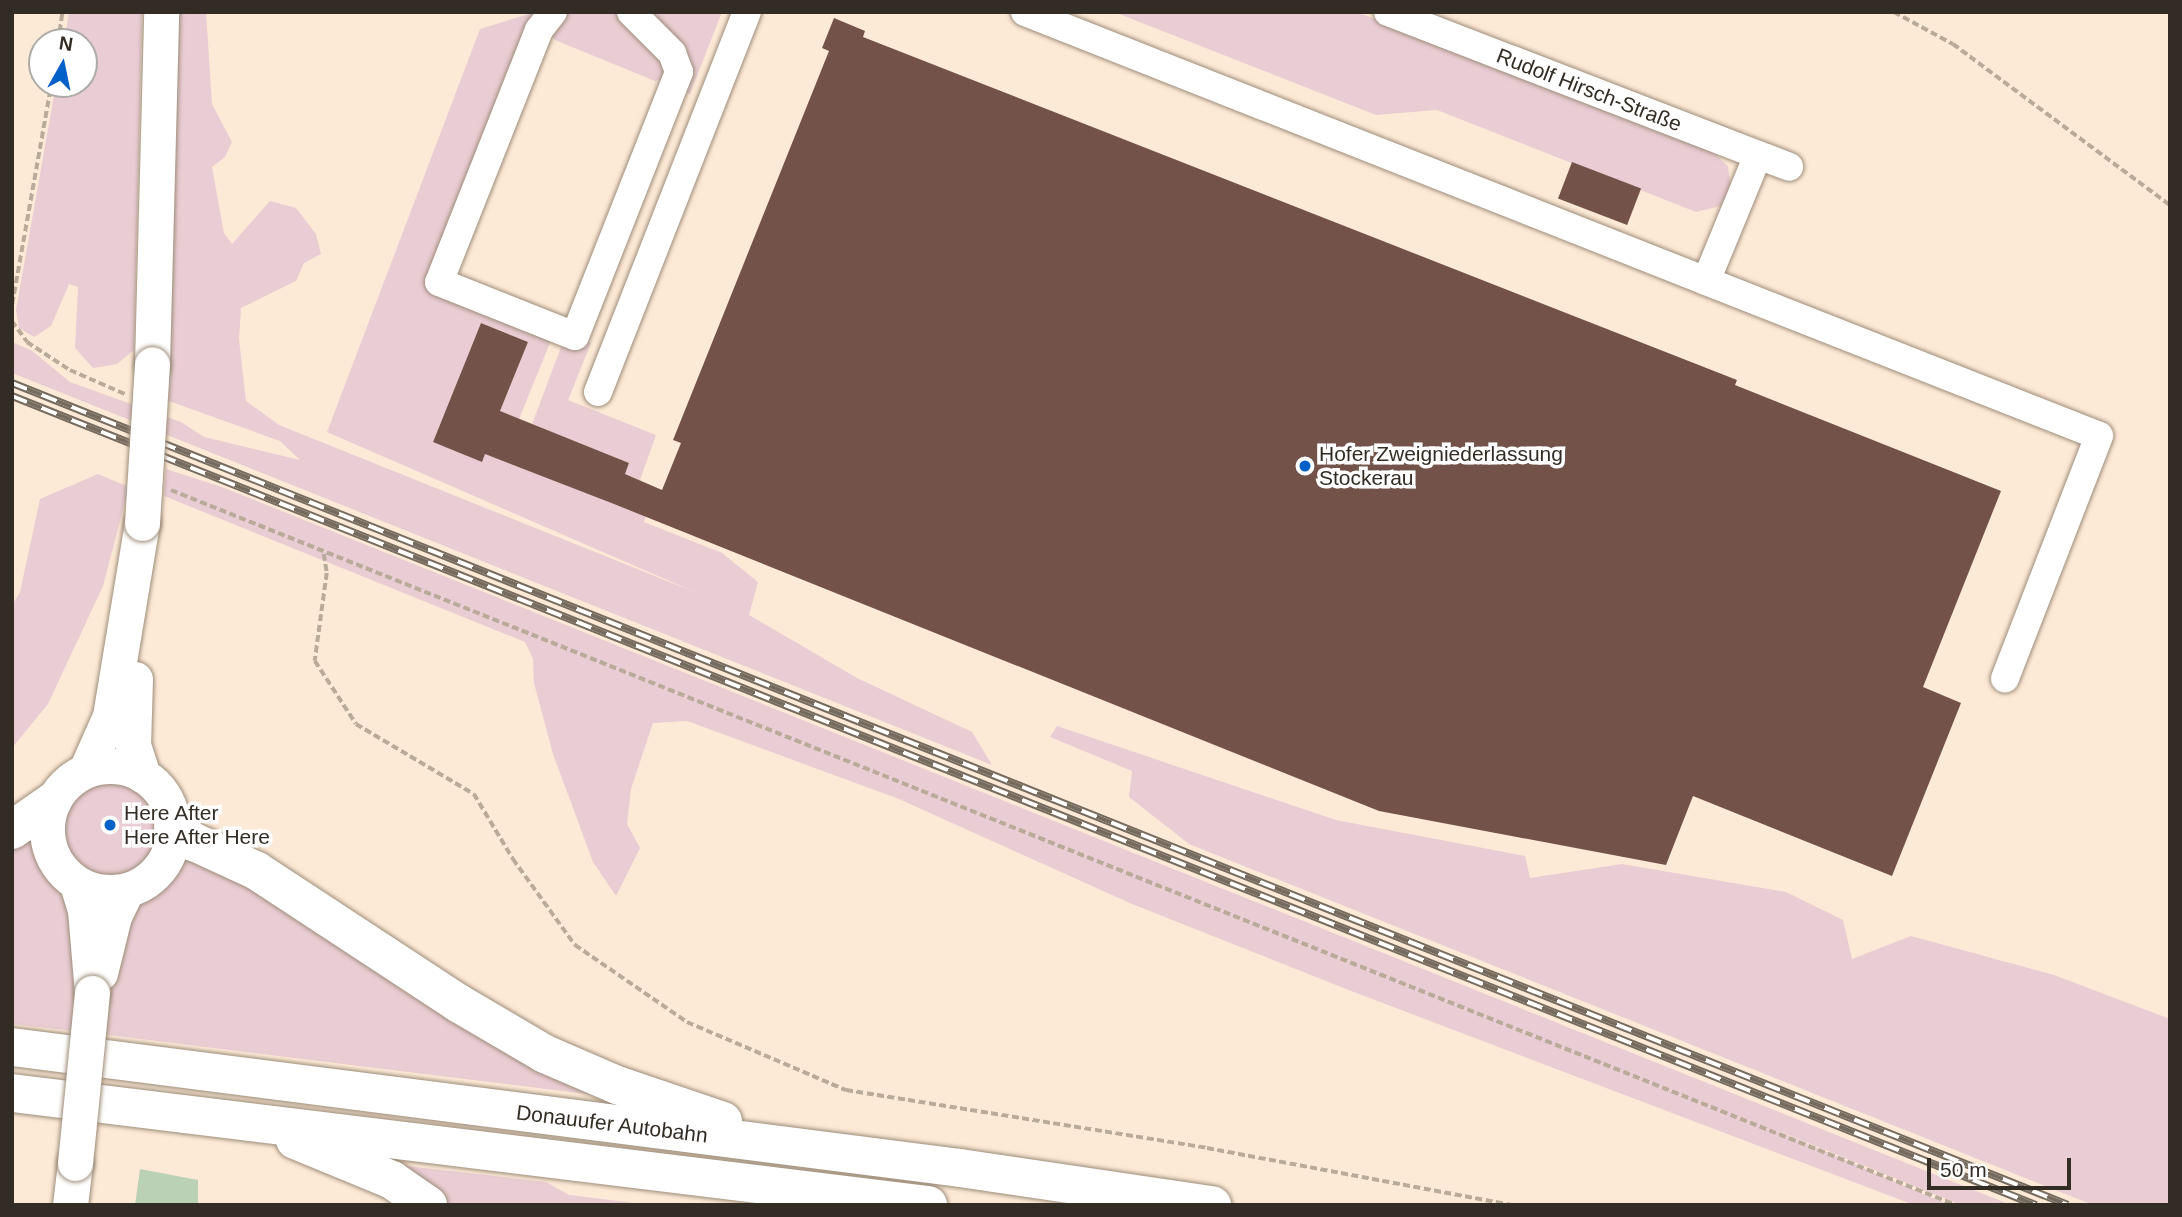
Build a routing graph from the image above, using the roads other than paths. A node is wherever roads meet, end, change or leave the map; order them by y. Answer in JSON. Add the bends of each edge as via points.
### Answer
{"nodes":[{"id":1,"x":161,"y":12,"type":"edge"},
{"id":2,"x":553,"y":12,"type":"edge"},
{"id":3,"x":631,"y":12,"type":"edge"},
{"id":4,"x":747,"y":12,"type":"edge"},
{"id":5,"x":1025,"y":12,"type":"edge"},
{"id":6,"x":1388,"y":12,"type":"edge"},
{"id":7,"x":1758,"y":155,"type":"junction"},
{"id":8,"x":1789,"y":167,"type":"dead end"},
{"id":9,"x":1706,"y":281,"type":"junction"},
{"id":10,"x":598,"y":392,"type":"dead end"},
{"id":11,"x":141,"y":530,"type":"junction"},
{"id":12,"x":2005,"y":678,"type":"dead end"},
{"id":13,"x":86,"y":770,"type":"junction"},
{"id":14,"x":143,"y":775,"type":"junction"},
{"id":15,"x":52,"y":802,"type":"junction"},
{"id":16,"x":173,"y":827,"type":"junction"},
{"id":17,"x":12,"y":830,"type":"edge"},
{"id":18,"x":77,"y":884,"type":"junction"},
{"id":19,"x":126,"y":891,"type":"junction"},
{"id":20,"x":92,"y":993,"type":"junction"},
{"id":21,"x":12,"y":1047,"type":"edge"},
{"id":22,"x":12,"y":1093,"type":"edge"},
{"id":23,"x":248,"y":1120,"type":"junction"},
{"id":24,"x":801,"y":1147,"type":"junction"},
{"id":25,"x":70,"y":1205,"type":"edge"},
{"id":26,"x":428,"y":1205,"type":"edge"},
{"id":27,"x":928,"y":1205,"type":"edge"},
{"id":28,"x":1212,"y":1205,"type":"edge"}],
"edges":[{"from":1,"to":11,"type":"main road","bridge":true,"via":[[152,364]]},
{"from":2,"to":3,"type":"street","via":[[539,30],[439,282],[575,336],[679,72],[672,53]]},
{"from":4,"to":10,"type":"street"},
{"from":5,"to":9,"type":"street"},
{"from":6,"to":7,"type":"street","name":"Rudolf Hirsch-Straße"},
{"from":7,"to":8,"type":"street","name":"Rudolf Hirsch-Straße"},
{"from":7,"to":9,"type":"street"},
{"from":9,"to":12,"type":"street","via":[[2099,436]]},
{"from":11,"to":13,"type":"main road","via":[[110,716]]},
{"from":11,"to":14,"type":"main road","via":[[143,578],[132,730]]},
{"from":13,"to":14,"type":"main road","via":[[106,766]]},
{"from":13,"to":15,"type":"main road","via":[[66,783]]},
{"from":14,"to":16,"type":"main road","via":[[164,797]]},
{"from":15,"to":17,"type":"highway"},
{"from":15,"to":18,"type":"main road","via":[[47,820],[49,848],[62,872]]},
{"from":16,"to":19,"type":"main road","via":[[172,844],[161,867]]},
{"from":16,"to":24,"type":"highway","via":[[194,842],[257,871],[458,1003],[545,1054],[617,1085]]},
{"from":18,"to":19,"type":"main road","via":[[101,892]]},
{"from":18,"to":20,"type":"main road","via":[[85,910]]},
{"from":19,"to":20,"type":"main road"},
{"from":20,"to":25,"type":"main road","bridge":true},
{"from":21,"to":24,"type":"highway","name":"Donauufer Autobahn"},
{"from":22,"to":23,"type":"highway","name":"Donauufer Autobahn"},
{"from":23,"to":26,"type":"highway","via":[[365,1167]]},
{"from":23,"to":27,"type":"highway","name":"Donauufer Autobahn"},
{"from":24,"to":28,"type":"highway","name":"Donauufer Autobahn"}]}
